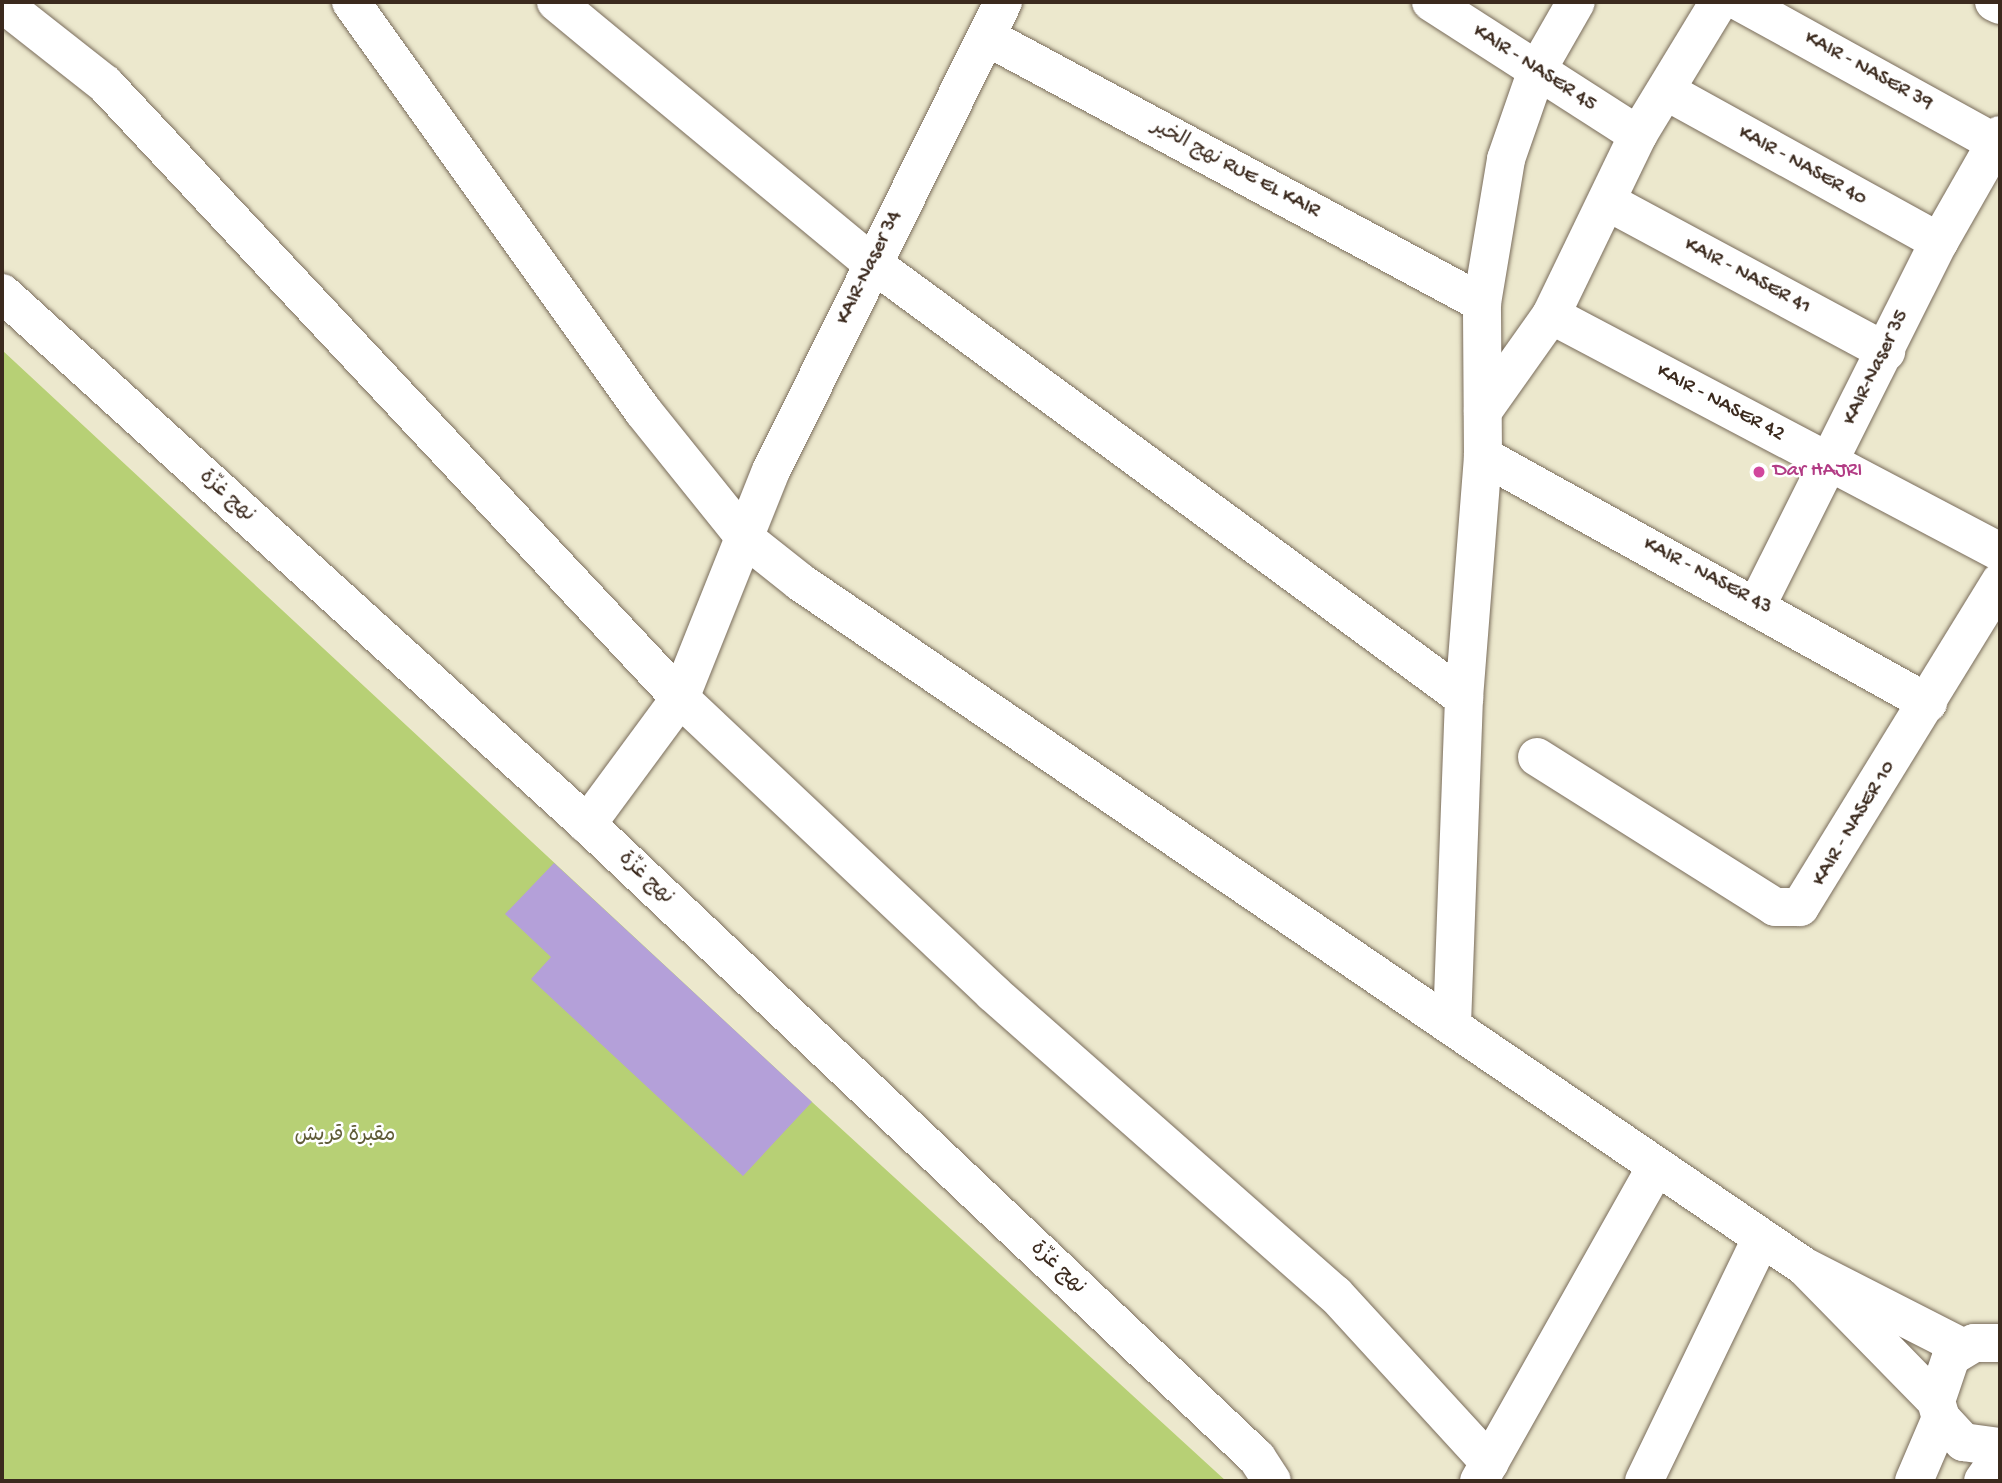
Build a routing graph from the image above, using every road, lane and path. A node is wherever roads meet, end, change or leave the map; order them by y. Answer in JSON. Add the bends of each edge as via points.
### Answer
{"nodes":[{"id":1,"x":351,"y":2,"type":"edge"},
{"id":2,"x":556,"y":2,"type":"edge"},
{"id":3,"x":1003,"y":2,"type":"edge"},
{"id":4,"x":1434,"y":2,"type":"edge"},
{"id":5,"x":1576,"y":2,"type":"edge"},
{"id":6,"x":1719,"y":2,"type":"edge"},
{"id":7,"x":1741,"y":2,"type":"edge"},
{"id":8,"x":1994,"y":2,"type":"edge"},
{"id":9,"x":2,"y":3,"type":"edge"},
{"id":10,"x":2000,"y":5,"type":"edge"},
{"id":11,"x":987,"y":37,"type":"junction"},
{"id":12,"x":1536,"y":71,"type":"junction"},
{"id":13,"x":1666,"y":91,"type":"junction"},
{"id":14,"x":1638,"y":135,"type":"junction"},
{"id":15,"x":1998,"y":139,"type":"edge"},
{"id":16,"x":1608,"y":202,"type":"junction"},
{"id":17,"x":1939,"y":242,"type":"junction"},
{"id":18,"x":872,"y":263,"type":"junction"},
{"id":19,"x":2,"y":293,"type":"edge"},
{"id":20,"x":1482,"y":303,"type":"junction"},
{"id":21,"x":1551,"y":315,"type":"junction"},
{"id":22,"x":1886,"y":352,"type":"junction"},
{"id":23,"x":1483,"y":411,"type":"junction"},
{"id":24,"x":1483,"y":456,"type":"junction"},
{"id":25,"x":1830,"y":461,"type":"junction"},
{"id":26,"x":746,"y":539,"type":"junction"},
{"id":27,"x":2000,"y":552,"type":"edge"},
{"id":28,"x":2000,"y":582,"type":"edge"},
{"id":29,"x":1758,"y":603,"type":"junction"},
{"id":30,"x":680,"y":698,"type":"junction"},
{"id":31,"x":1464,"y":698,"type":"junction"},
{"id":32,"x":1928,"y":703,"type":"junction"},
{"id":33,"x":1537,"y":757,"type":"dead end"},
{"id":34,"x":587,"y":824,"type":"junction"},
{"id":35,"x":1452,"y":1025,"type":"junction"},
{"id":36,"x":1655,"y":1169,"type":"junction"},
{"id":37,"x":1761,"y":1239,"type":"junction"},
{"id":38,"x":1805,"y":1267,"type":"junction"},
{"id":39,"x":2000,"y":1313,"type":"edge"},
{"id":40,"x":1979,"y":1345,"type":"edge"},
{"id":41,"x":1938,"y":1410,"type":"junction"},
{"id":42,"x":2000,"y":1447,"type":"edge"},
{"id":43,"x":2000,"y":1457,"type":"edge"},
{"id":44,"x":1485,"y":1472,"type":"edge"},
{"id":45,"x":1272,"y":1481,"type":"edge"},
{"id":46,"x":1644,"y":1481,"type":"edge"},
{"id":47,"x":1914,"y":1481,"type":"edge"},
{"id":48,"x":1983,"y":1481,"type":"edge"}],
"edges":[{"from":1,"to":26,"type":"street","via":[[643,411]]},
{"from":2,"to":18,"type":"street"},
{"from":3,"to":11,"type":"street","name":"KAIR-Naser 34"},
{"from":4,"to":12,"type":"street","name":"KAIR - NASER 45"},
{"from":5,"to":12,"type":"street"},
{"from":6,"to":13,"type":"street"},
{"from":7,"to":15,"type":"street","name":"KAIR - NASER 39"},
{"from":8,"to":10,"type":"street"},
{"from":9,"to":30,"type":"street","via":[[105,84]]},
{"from":11,"to":18,"type":"street","name":"KAIR-Naser 34"},
{"from":11,"to":20,"type":"street","name":"نهج الخير RUE EL KAIR"},
{"from":12,"to":14,"type":"street","name":"KAIR - NASER 45"},
{"from":12,"to":20,"type":"street","via":[[1506,159]]},
{"from":13,"to":14,"type":"street"},
{"from":13,"to":17,"type":"street","name":"KAIR - NASER 40"},
{"from":14,"to":16,"type":"street"},
{"from":15,"to":17,"type":"street","name":"KAIR-Naser 35"},
{"from":16,"to":21,"type":"street"},
{"from":16,"to":22,"type":"street","name":"KAIR - NASER 41"},
{"from":17,"to":22,"type":"street","name":"KAIR-Naser 35"},
{"from":18,"to":26,"type":"street","name":"KAIR-Naser 34","via":[[770,473]]},
{"from":18,"to":31,"type":"street"},
{"from":19,"to":34,"type":"street","name":"نهج غزّة"},
{"from":20,"to":23,"type":"street"},
{"from":21,"to":23,"type":"street"},
{"from":21,"to":25,"type":"street","name":"KAIR - NASER 42"},
{"from":22,"to":25,"type":"street","name":"KAIR-Naser 35"},
{"from":23,"to":24,"type":"street"},
{"from":24,"to":29,"type":"street","name":"KAIR - NASER 43"},
{"from":24,"to":31,"type":"street"},
{"from":25,"to":27,"type":"street","name":"KAIR - NASER 42"},
{"from":25,"to":29,"type":"street","name":"KAIR-Naser 35"},
{"from":26,"to":30,"type":"street","name":"KAIR-Naser 34"},
{"from":26,"to":35,"type":"street","via":[[811,590]]},
{"from":28,"to":32,"type":"street","name":"KAIR - NASER 10"},
{"from":29,"to":32,"type":"street","name":"KAIR - NASER 43"},
{"from":30,"to":34,"type":"street","name":"KAIR-Naser 34"},
{"from":30,"to":44,"type":"street","via":[[993,993],[1335,1294]]},
{"from":31,"to":35,"type":"street"},
{"from":32,"to":33,"type":"street","name":"KAIR - NASER 10","via":[[1811,897],[1784,911]]},
{"from":34,"to":45,"type":"street","name":"نهج غزّة","via":[[1257,1458]]},
{"from":35,"to":36,"type":"street"},
{"from":36,"to":37,"type":"street"},
{"from":36,"to":44,"type":"street"},
{"from":37,"to":38,"type":"street"},
{"from":37,"to":46,"type":"street"},
{"from":38,"to":40,"type":"street"},
{"from":38,"to":41,"type":"street"},
{"from":39,"to":40,"type":"street"},
{"from":40,"to":41,"type":"street","via":[[1942,1370]]},
{"from":41,"to":42,"type":"street","via":[[1963,1441]]},
{"from":41,"to":47,"type":"street"},
{"from":43,"to":48,"type":"street"}]}
